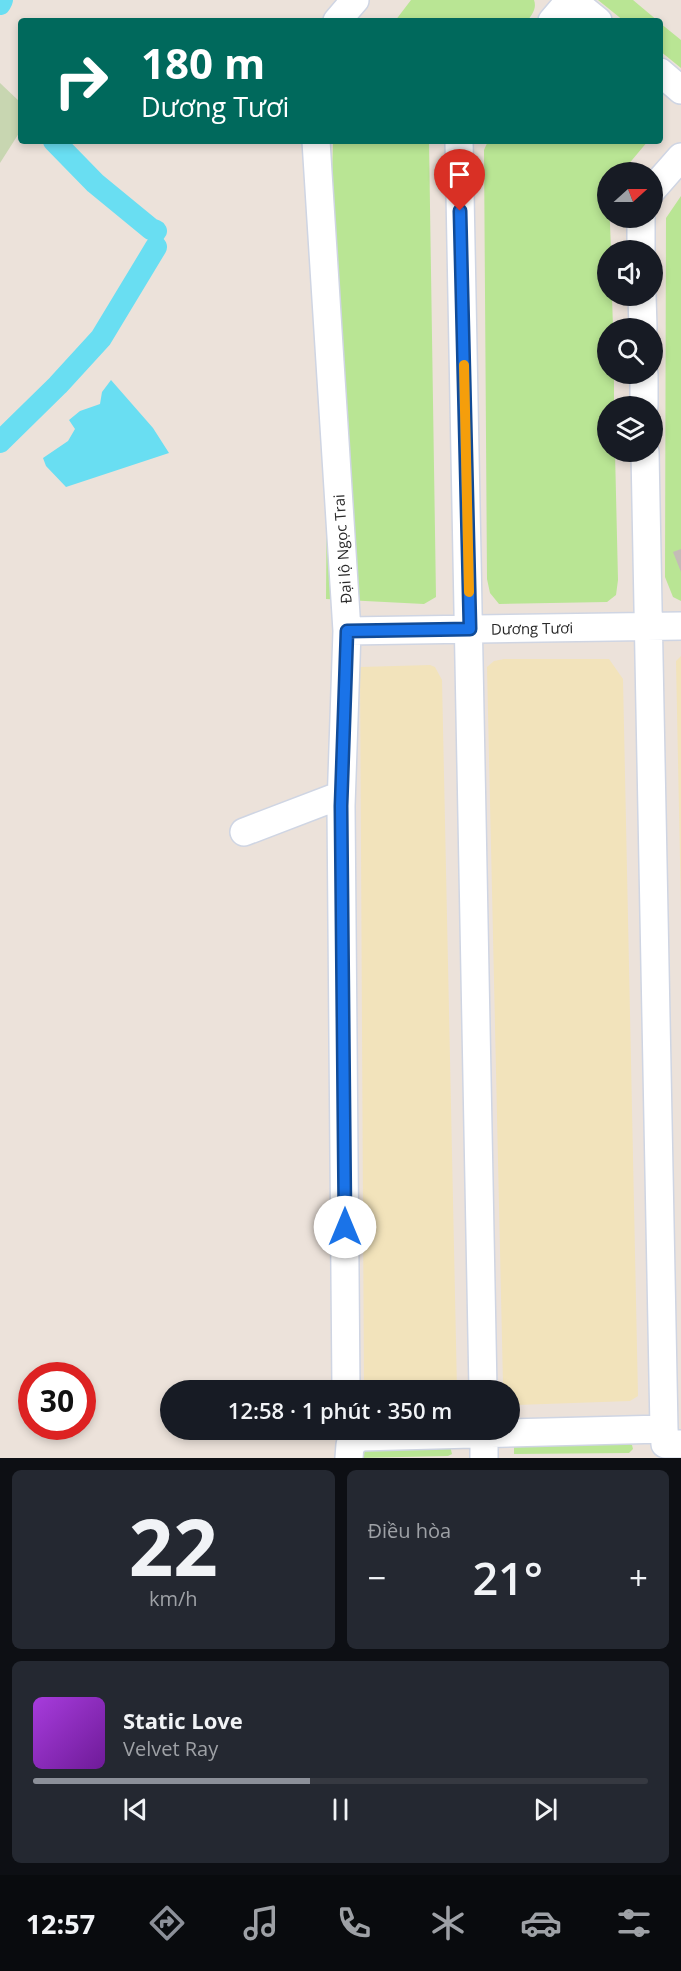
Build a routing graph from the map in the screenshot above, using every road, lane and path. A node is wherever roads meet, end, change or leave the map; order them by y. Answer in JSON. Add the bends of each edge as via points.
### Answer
{"nodes":[{"id":1,"x":355,"y":0,"type":"edge"},
{"id":2,"x":571,"y":0,"type":"edge"},
{"id":3,"x":340,"y":18,"type":"edge"},
{"id":4,"x":555,"y":18,"type":"edge"},
{"id":5,"x":594,"y":18,"type":"edge"},
{"id":6,"x":663,"y":75,"type":"edge"},
{"id":7,"x":681,"y":90,"type":"edge"},
{"id":8,"x":316,"y":144,"type":"edge"},
{"id":9,"x":459,"y":144,"type":"edge"},
{"id":10,"x":681,"y":157,"type":"edge"},
{"id":11,"x":663,"y":177,"type":"edge"},
{"id":12,"x":645,"y":462,"type":"edge"},
{"id":13,"x":648,"y":626,"type":"junction"},
{"id":14,"x":681,"y":626,"type":"edge"},
{"id":15,"x":470,"y":629,"type":"junction"},
{"id":16,"x":347,"y":631,"type":"junction"},
{"id":17,"x":341,"y":795,"type":"junction"},
{"id":18,"x":244,"y":832,"type":"dead end"},
{"id":19,"x":346,"y":1380,"type":"edge"},
{"id":20,"x":483,"y":1380,"type":"edge"},
{"id":21,"x":347,"y":1440,"type":"edge"},
{"id":22,"x":484,"y":1441,"type":"edge"},
{"id":23,"x":669,"y":1444,"type":"edge"},
{"id":24,"x":348,"y":1458,"type":"edge"}],
"edges":[{"from":1,"to":3,"type":"street"},
{"from":2,"to":4,"type":"street"},
{"from":2,"to":5,"type":"street"},
{"from":6,"to":7,"type":"street"},
{"from":8,"to":16,"type":"street","name":"Đại lộ Ngọc Trai"},
{"from":9,"to":15,"type":"street"},
{"from":10,"to":11,"type":"street"},
{"from":12,"to":13,"type":"street"},
{"from":13,"to":14,"type":"street","name":"Dương Tươi"},
{"from":13,"to":15,"type":"street","name":"Dương Tươi"},
{"from":13,"to":23,"type":"street"},
{"from":15,"to":16,"type":"street","name":"Dương Tươi"},
{"from":15,"to":20,"type":"street"},
{"from":16,"to":17,"type":"street","name":"Đại lộ Ngọc Trai"},
{"from":17,"to":18,"type":"street"},
{"from":17,"to":19,"type":"street","name":"Đại lộ Ngọc Trai"},
{"from":21,"to":24,"type":"street"},
{"from":22,"to":23,"type":"street"},
{"from":22,"to":24,"type":"street","via":[[360,1437],[350,1445]]}]}
